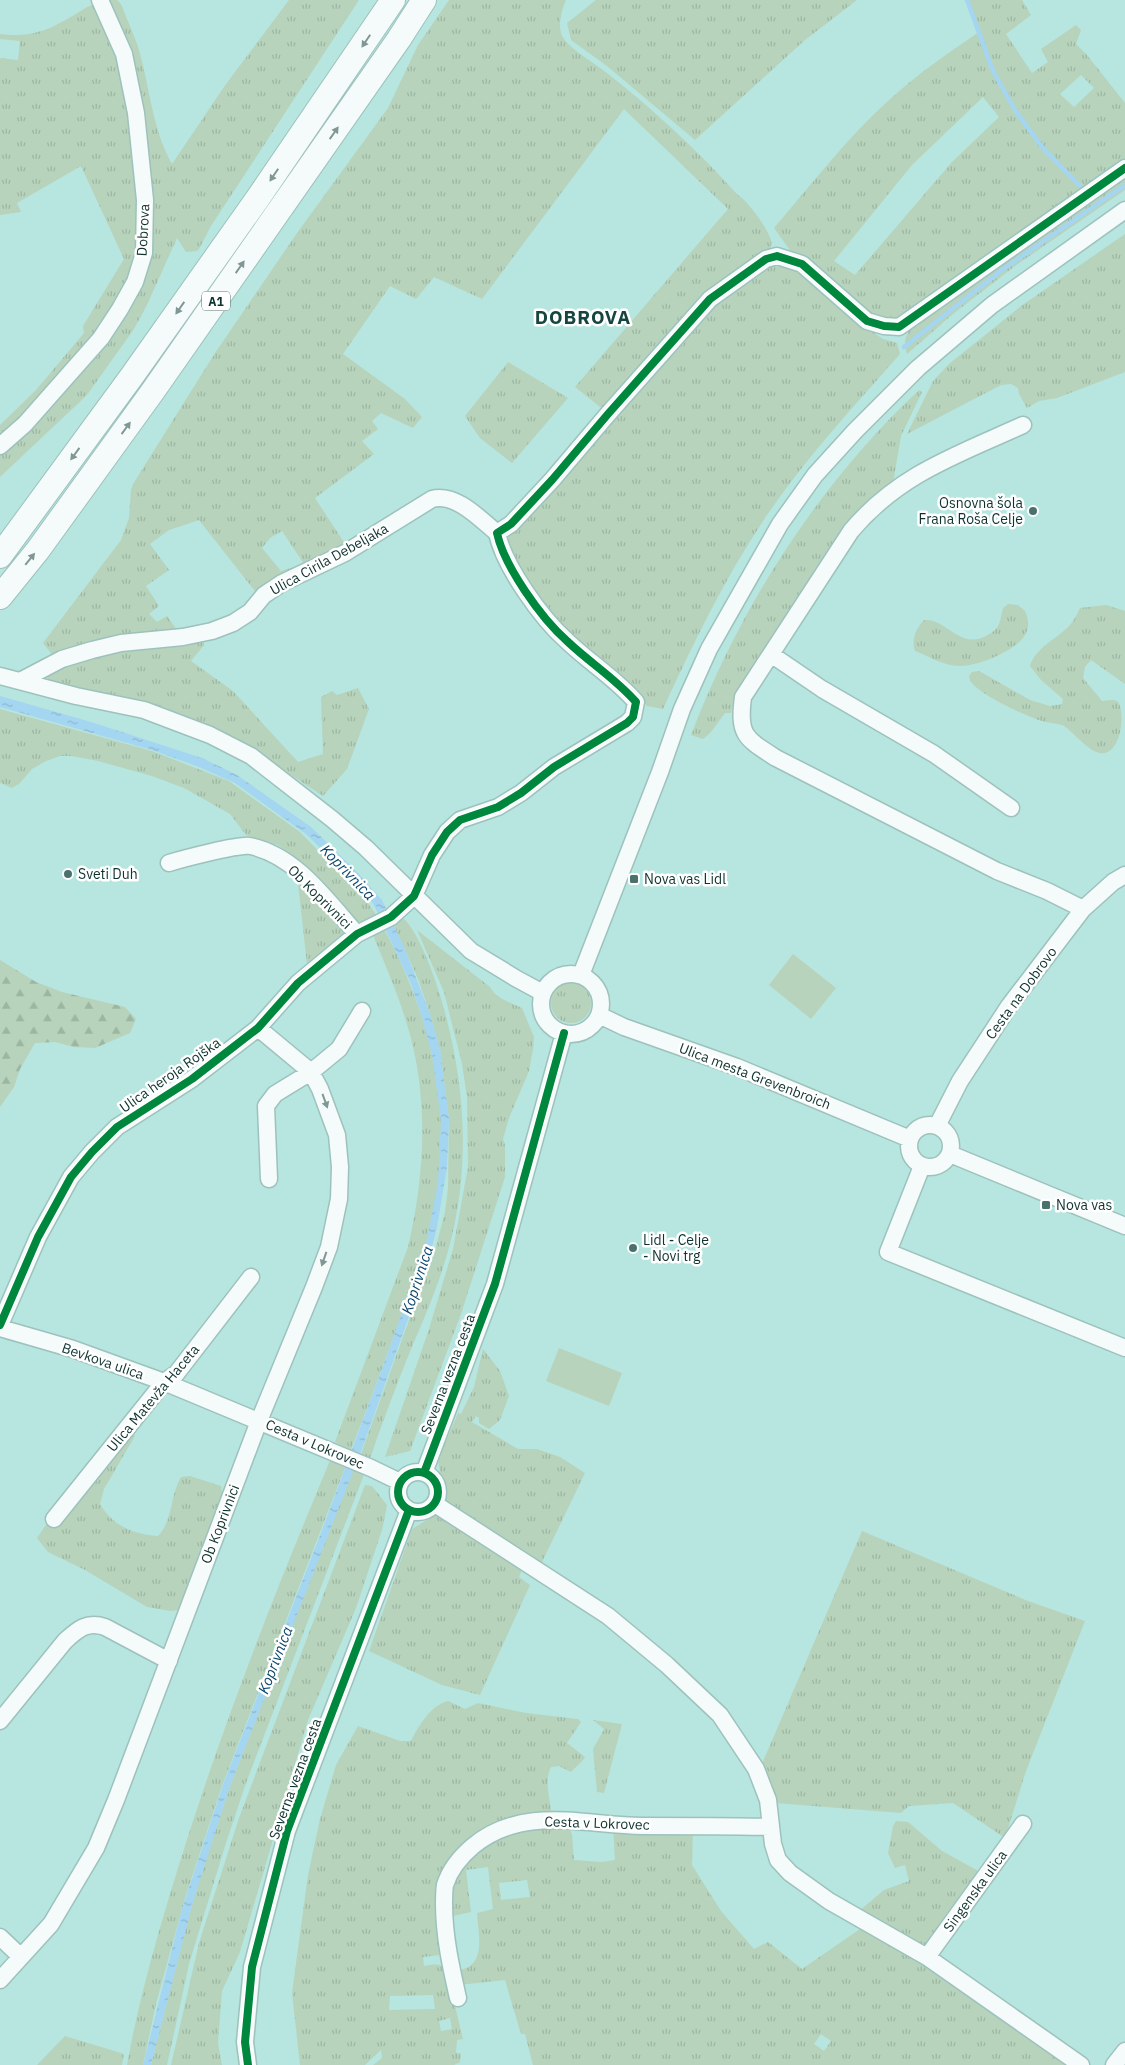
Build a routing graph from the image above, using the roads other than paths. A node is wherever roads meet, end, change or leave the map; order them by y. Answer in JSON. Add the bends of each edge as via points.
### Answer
{"nodes":[{"id":1,"x":100,"y":0,"type":"edge"},
{"id":2,"x":393,"y":0,"type":"edge"},
{"id":3,"x":424,"y":0,"type":"edge"},
{"id":4,"x":1125,"y":168,"type":"edge"},
{"id":5,"x":1125,"y":210,"type":"edge"},
{"id":6,"x":1023,"y":425,"type":"dead end"},
{"id":7,"x":0,"y":446,"type":"edge"},
{"id":8,"x":497,"y":533,"type":"junction"},
{"id":9,"x":0,"y":556,"type":"edge"},
{"id":10,"x":0,"y":597,"type":"edge"},
{"id":11,"x":772,"y":655,"type":"junction"},
{"id":12,"x":0,"y":676,"type":"edge"},
{"id":13,"x":20,"y":681,"type":"junction"},
{"id":14,"x":1011,"y":808,"type":"dead end"},
{"id":15,"x":168,"y":863,"type":"dead end"},
{"id":16,"x":1125,"y":875,"type":"edge"},
{"id":17,"x":414,"y":896,"type":"junction"},
{"id":18,"x":1083,"y":909,"type":"junction"},
{"id":19,"x":363,"y":932,"type":"junction"},
{"id":20,"x":581,"y":975,"type":"junction"},
{"id":21,"x":543,"y":993,"type":"junction"},
{"id":22,"x":362,"y":1011,"type":"dead end"},
{"id":23,"x":599,"y":1015,"type":"junction"},
{"id":24,"x":258,"y":1028,"type":"junction"},
{"id":25,"x":564,"y":1033,"type":"junction"},
{"id":26,"x":311,"y":1072,"type":"junction"},
{"id":27,"x":937,"y":1126,"type":"junction"},
{"id":28,"x":910,"y":1139,"type":"junction"},
{"id":29,"x":950,"y":1154,"type":"junction"},
{"id":30,"x":922,"y":1166,"type":"junction"},
{"id":31,"x":269,"y":1178,"type":"dead end"},
{"id":32,"x":1125,"y":1226,"type":"edge"},
{"id":33,"x":251,"y":1276,"type":"dead end"},
{"id":34,"x":0,"y":1326,"type":"edge"},
{"id":35,"x":1125,"y":1348,"type":"edge"},
{"id":36,"x":164,"y":1382,"type":"junction"},
{"id":37,"x":259,"y":1421,"type":"junction"},
{"id":38,"x":424,"y":1473,"type":"junction"},
{"id":39,"x":400,"y":1482,"type":"junction"},
{"id":40,"x":435,"y":1504,"type":"junction"},
{"id":41,"x":409,"y":1510,"type":"junction"},
{"id":42,"x":54,"y":1519,"type":"dead end"},
{"id":43,"x":169,"y":1661,"type":"junction"},
{"id":44,"x":0,"y":1721,"type":"edge"},
{"id":45,"x":1023,"y":1824,"type":"dead end"},
{"id":46,"x":771,"y":1827,"type":"junction"},
{"id":47,"x":0,"y":1937,"type":"edge"},
{"id":48,"x":21,"y":1957,"type":"junction"},
{"id":49,"x":927,"y":1957,"type":"junction"},
{"id":50,"x":0,"y":1980,"type":"edge"},
{"id":51,"x":458,"y":1998,"type":"dead end"},
{"id":52,"x":1125,"y":2051,"type":"edge"},
{"id":53,"x":248,"y":2065,"type":"edge"},
{"id":54,"x":1081,"y":2065,"type":"edge"},
{"id":55,"x":1114,"y":2065,"type":"edge"}],
"edges":[{"from":1,"to":7,"type":"street","name":"Dobrova","via":[[124,54],[136,114],[145,200],[144,253],[135,282],[101,338],[25,424]]},
{"from":2,"to":9,"type":"highway","number":"A1","one_way":true,"via":[[258,198]]},
{"from":10,"to":3,"type":"highway","number":"A1","one_way":true,"via":[[153,391]]},
{"from":4,"to":8,"type":"street","via":[[899,327],[867,320],[802,264],[777,256],[766,259],[710,300],[552,480],[510,524]]},
{"from":5,"to":20,"type":"street","via":[[992,305],[918,368],[815,475],[780,524],[709,649],[682,709]]},
{"from":6,"to":11,"type":"street","via":[[918,474],[864,515]]},
{"from":8,"to":13,"type":"street","name":"Ulica Cirila Debeljaka","via":[[451,499],[442,496],[432,499],[345,553],[282,583],[233,623],[212,632],[92,650],[62,659]]},
{"from":8,"to":17,"type":"street","via":[[506,560],[542,614],[567,642],[601,668],[636,702],[635,709],[627,723],[554,767],[521,793],[498,807],[460,820],[447,832],[432,855]]},
{"from":11,"to":14,"type":"street","via":[[934,754]]},
{"from":11,"to":18,"type":"street","via":[[743,697],[740,718],[743,730],[754,744],[997,870]]},
{"from":12,"to":13,"type":"street"},
{"from":13,"to":17,"type":"street","via":[[144,710],[210,735],[251,756],[332,818]]},
{"from":15,"to":19,"type":"street","name":"Ob Koprivnici","via":[[248,845],[274,853]]},
{"from":16,"to":18,"type":"street","name":"Cesta na Dobrovo"},
{"from":17,"to":19,"type":"street","name":"Ulica heroja Rojška","via":[[390,917]]},
{"from":17,"to":21,"type":"street","via":[[472,951]]},
{"from":18,"to":27,"type":"street","name":"Cesta na Dobrovo","via":[[979,1050]]},
{"from":19,"to":24,"type":"street","name":"Ulica heroja Rojška","via":[[298,982]]},
{"from":20,"to":21,"type":"street","via":[[563,975],[554,979]]},
{"from":20,"to":23,"type":"street","via":[[596,987],[600,996]]},
{"from":21,"to":25,"type":"street","via":[[544,1017],[554,1029]]},
{"from":22,"to":26,"type":"street","via":[[339,1049]]},
{"from":23,"to":25,"type":"street","via":[[588,1028],[572,1034]]},
{"from":23,"to":28,"type":"street","name":"Ulica mesta Grevenbroich","via":[[737,1067]]},
{"from":24,"to":26,"type":"street","name":"Ob Koprivnici"},
{"from":24,"to":34,"type":"street","name":"Ulica heroja Rojška","via":[[192,1079],[117,1128],[92,1152],[71,1177],[38,1237]]},
{"from":25,"to":38,"type":"street","name":"Severna vezna cesta","via":[[495,1284]]},
{"from":26,"to":31,"type":"street","via":[[274,1094],[266,1106]]},
{"from":26,"to":37,"type":"street","name":"Ob Koprivnici","one_way":true,"via":[[337,1135],[338,1199],[329,1247]]},
{"from":27,"to":28,"type":"street","via":[[924,1126]]},
{"from":27,"to":29,"type":"street","via":[[948,1134]]},
{"from":28,"to":30,"type":"street","via":[[910,1152],[916,1163]]},
{"from":29,"to":30,"type":"street","via":[[935,1167]]},
{"from":29,"to":32,"type":"street"},
{"from":30,"to":35,"type":"street","via":[[888,1252]]},
{"from":33,"to":36,"type":"street","name":"Ulica Matevža Haceta","via":[[176,1374]]},
{"from":34,"to":36,"type":"street","name":"Bevkova ulica"},
{"from":36,"to":37,"type":"street","name":"Bevkova ulica"},
{"from":36,"to":42,"type":"street","name":"Ulica Matevža Haceta"},
{"from":37,"to":39,"type":"street","name":"Cesta v Lokrovec"},
{"from":37,"to":43,"type":"street","name":"Ob Koprivnici"},
{"from":38,"to":39,"type":"street","via":[[411,1473]]},
{"from":38,"to":40,"type":"street","via":[[438,1487]]},
{"from":39,"to":41,"type":"street","via":[[398,1495]]},
{"from":40,"to":41,"type":"street","via":[[421,1512]]},
{"from":40,"to":46,"type":"street","via":[[608,1616],[720,1715],[756,1769],[768,1800]]},
{"from":41,"to":53,"type":"street","name":"Severna vezna cesta","via":[[287,1831],[252,1967],[245,2042]]},
{"from":43,"to":44,"type":"street","via":[[94,1623],[77,1630],[65,1641]]},
{"from":43,"to":48,"type":"street","name":"Ob Koprivnici","via":[[96,1848],[51,1924]]},
{"from":45,"to":49,"type":"street","name":"Singenska ulica"},
{"from":46,"to":49,"type":"street","via":[[778,1860],[790,1873],[829,1901]]},
{"from":46,"to":51,"type":"street","name":"Cesta v Lokrovec","via":[[640,1826],[552,1820],[518,1823],[499,1829],[462,1855],[451,1870],[445,1887],[448,1956]]},
{"from":47,"to":48,"type":"street"},
{"from":48,"to":50,"type":"street","name":"Ob Koprivnici"},
{"from":49,"to":54,"type":"street"},
{"from":52,"to":55,"type":"street"}]}
